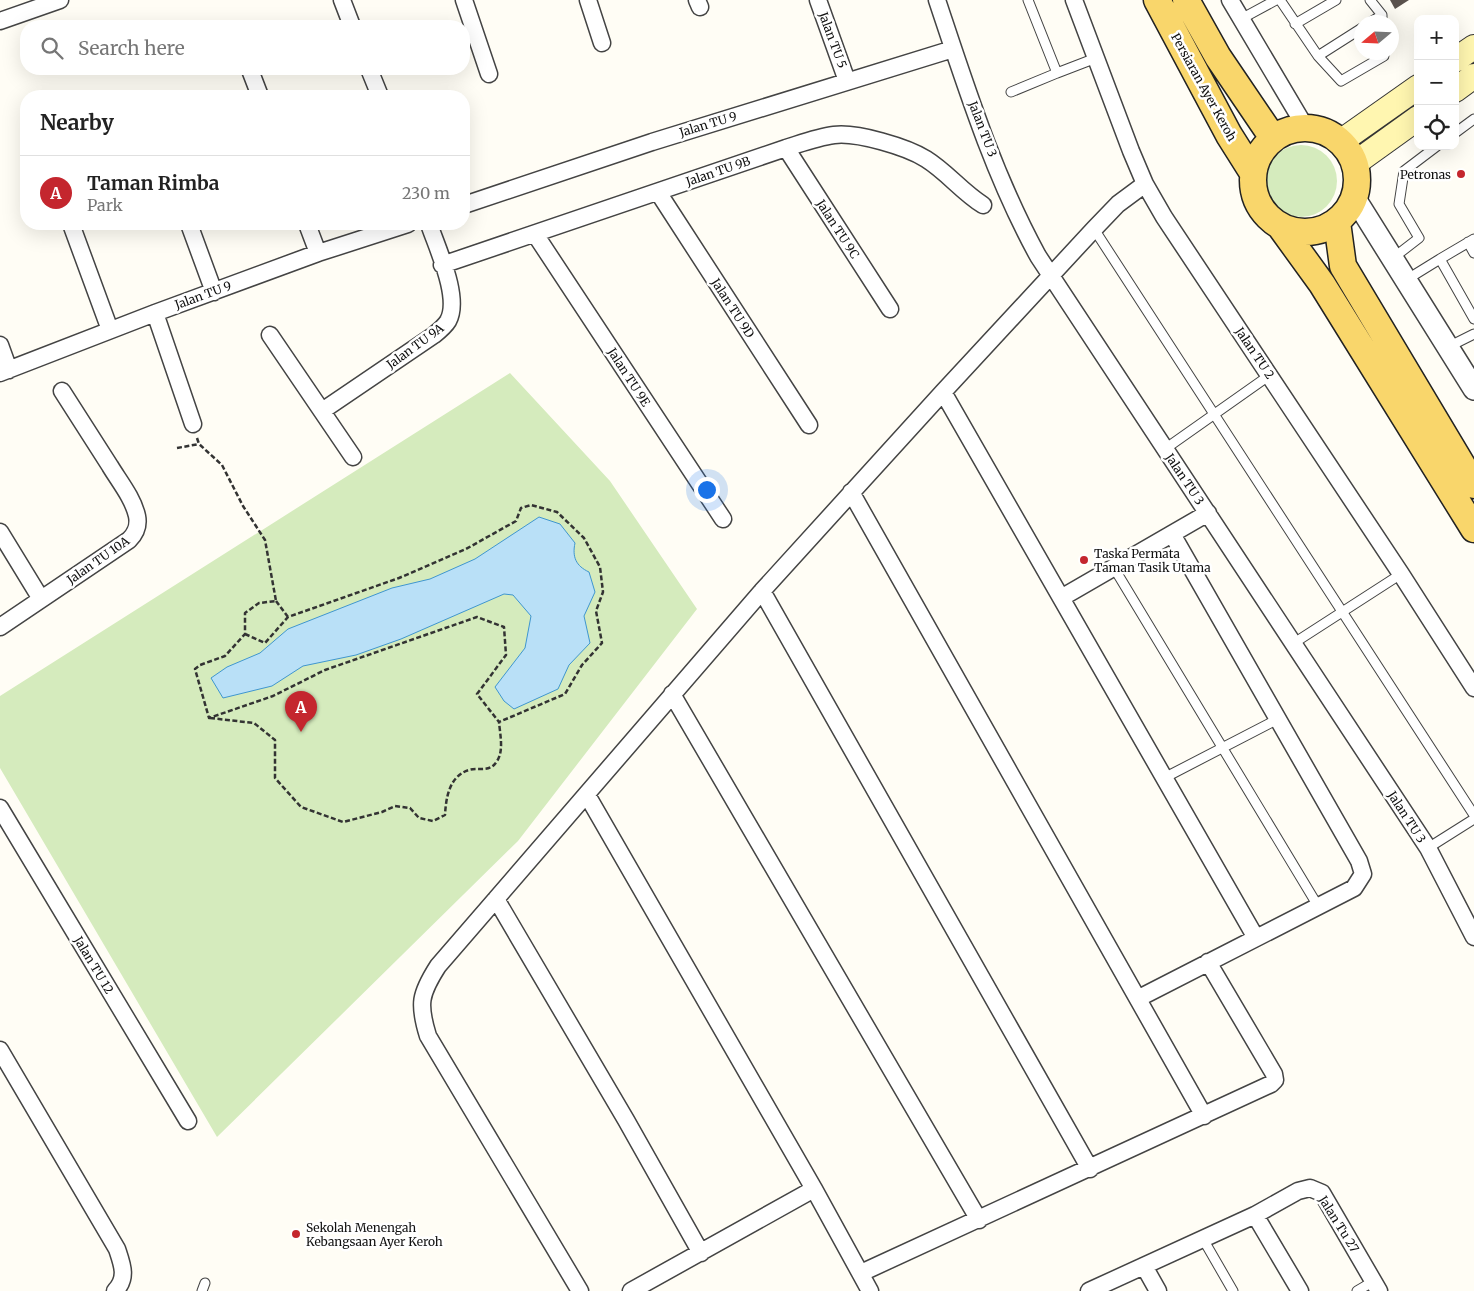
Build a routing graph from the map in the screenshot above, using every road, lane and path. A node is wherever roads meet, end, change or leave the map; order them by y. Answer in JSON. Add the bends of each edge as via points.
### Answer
{"nodes":[{"id":1,"x":60,"y":0,"type":"edge"},
{"id":2,"x":342,"y":0,"type":"edge"},
{"id":3,"x":464,"y":0,"type":"edge"},
{"id":4,"x":588,"y":0,"type":"edge"},
{"id":5,"x":818,"y":0,"type":"edge"},
{"id":6,"x":937,"y":0,"type":"edge"},
{"id":7,"x":1028,"y":0,"type":"edge"},
{"id":8,"x":1074,"y":0,"type":"edge"},
{"id":9,"x":1156,"y":0,"type":"edge"},
{"id":10,"x":1186,"y":0,"type":"edge"},
{"id":11,"x":1230,"y":0,"type":"edge"},
{"id":12,"x":1276,"y":0,"type":"edge"},
{"id":13,"x":1280,"y":0,"type":"edge"},
{"id":14,"x":1336,"y":0,"type":"edge"},
{"id":15,"x":1370,"y":0,"type":"edge"},
{"id":16,"x":1379,"y":15,"type":"edge"},
{"id":17,"x":1241,"y":19,"type":"junction"},
{"id":18,"x":350,"y":20,"type":"edge"},
{"id":19,"x":0,"y":21,"type":"edge"},
{"id":20,"x":1295,"y":24,"type":"junction"},
{"id":21,"x":1354,"y":33,"type":"edge"},
{"id":22,"x":602,"y":43,"type":"dead end"},
{"id":23,"x":1474,"y":47,"type":"edge"},
{"id":24,"x":953,"y":49,"type":"junction"},
{"id":25,"x":1318,"y":56,"type":"junction"},
{"id":26,"x":1459,"y":57,"type":"edge"},
{"id":27,"x":1096,"y":58,"type":"junction"},
{"id":28,"x":1377,"y":60,"type":"edge"},
{"id":29,"x":1057,"y":73,"type":"junction"},
{"id":30,"x":489,"y":74,"type":"dead end"},
{"id":31,"x":252,"y":75,"type":"edge"},
{"id":32,"x":371,"y":75,"type":"edge"},
{"id":33,"x":1474,"y":76,"type":"edge"},
{"id":34,"x":847,"y":81,"type":"junction"},
{"id":35,"x":1459,"y":87,"type":"edge"},
{"id":36,"x":258,"y":90,"type":"edge"},
{"id":37,"x":378,"y":90,"type":"edge"},
{"id":38,"x":1414,"y":90,"type":"edge"},
{"id":39,"x":1012,"y":92,"type":"dead end"},
{"id":40,"x":1474,"y":119,"type":"edge"},
{"id":41,"x":1414,"y":121,"type":"edge"},
{"id":42,"x":1306,"y":128,"type":"junction"},
{"id":43,"x":1459,"y":130,"type":"edge"},
{"id":44,"x":1273,"y":138,"type":"junction"},
{"id":45,"x":1340,"y":142,"type":"junction"},
{"id":46,"x":786,"y":148,"type":"junction"},
{"id":47,"x":1432,"y":150,"type":"edge"},
{"id":48,"x":1354,"y":164,"type":"junction"},
{"id":49,"x":1253,"y":173,"type":"junction"},
{"id":50,"x":1145,"y":184,"type":"junction"},
{"id":51,"x":658,"y":192,"type":"junction"},
{"id":52,"x":1354,"y":197,"type":"junction"},
{"id":53,"x":470,"y":203,"type":"edge"},
{"id":54,"x":983,"y":205,"type":"dead end"},
{"id":55,"x":1337,"y":222,"type":"junction"},
{"id":56,"x":1280,"y":226,"type":"junction"},
{"id":57,"x":1094,"y":229,"type":"junction"},
{"id":58,"x":73,"y":230,"type":"edge"},
{"id":59,"x":191,"y":230,"type":"edge"},
{"id":60,"x":309,"y":230,"type":"edge"},
{"id":61,"x":389,"y":230,"type":"edge"},
{"id":62,"x":431,"y":230,"type":"edge"},
{"id":63,"x":535,"y":234,"type":"junction"},
{"id":64,"x":1471,"y":240,"type":"edge"},
{"id":65,"x":1474,"y":252,"type":"edge"},
{"id":66,"x":318,"y":253,"type":"junction"},
{"id":67,"x":1392,"y":258,"type":"junction"},
{"id":68,"x":1440,"y":259,"type":"junction"},
{"id":69,"x":442,"y":265,"type":"junction"},
{"id":70,"x":1050,"y":276,"type":"junction"},
{"id":71,"x":1406,"y":280,"type":"junction"},
{"id":72,"x":214,"y":292,"type":"junction"},
{"id":73,"x":890,"y":309,"type":"dead end"},
{"id":74,"x":156,"y":313,"type":"junction"},
{"id":75,"x":1474,"y":319,"type":"edge"},
{"id":76,"x":110,"y":330,"type":"junction"},
{"id":77,"x":1474,"y":334,"type":"edge"},
{"id":78,"x":270,"y":335,"type":"dead end"},
{"id":79,"x":0,"y":345,"type":"edge"},
{"id":80,"x":1448,"y":347,"type":"junction"},
{"id":81,"x":5,"y":371,"type":"edge"},
{"id":82,"x":1270,"y":375,"type":"junction"},
{"id":83,"x":1474,"y":389,"type":"edge"},
{"id":84,"x":62,"y":391,"type":"dead end"},
{"id":85,"x":943,"y":392,"type":"junction"},
{"id":86,"x":322,"y":411,"type":"junction"},
{"id":87,"x":1214,"y":414,"type":"junction"},
{"id":88,"x":194,"y":424,"type":"joint"},
{"id":89,"x":809,"y":425,"type":"dead end"},
{"id":90,"x":199,"y":444,"type":"junction"},
{"id":91,"x":177,"y":448,"type":"dead end"},
{"id":92,"x":1165,"y":449,"type":"junction"},
{"id":93,"x":353,"y":457,"type":"dead end"},
{"id":94,"x":1474,"y":485,"type":"edge"},
{"id":95,"x":851,"y":492,"type":"junction"},
{"id":96,"x":1208,"y":513,"type":"junction"},
{"id":97,"x":723,"y":519,"type":"dead end"},
{"id":98,"x":1474,"y":529,"type":"edge"},
{"id":99,"x":0,"y":532,"type":"edge"},
{"id":100,"x":1172,"y":534,"type":"junction"},
{"id":101,"x":1114,"y":568,"type":"junction"},
{"id":102,"x":1401,"y":574,"type":"junction"},
{"id":103,"x":762,"y":591,"type":"junction"},
{"id":104,"x":1061,"y":598,"type":"junction"},
{"id":105,"x":41,"y":599,"type":"junction"},
{"id":106,"x":276,"y":601,"type":"junction"},
{"id":107,"x":1342,"y":612,"type":"junction"},
{"id":108,"x":288,"y":617,"type":"junction"},
{"id":109,"x":0,"y":628,"type":"edge"},
{"id":110,"x":245,"y":634,"type":"junction"},
{"id":111,"x":1294,"y":643,"type":"junction"},
{"id":112,"x":1474,"y":688,"type":"edge"},
{"id":113,"x":672,"y":694,"type":"junction"},
{"id":114,"x":209,"y":718,"type":"junction"},
{"id":115,"x":1278,"y":719,"type":"junction"},
{"id":116,"x":499,"y":722,"type":"junction"},
{"id":117,"x":1222,"y":747,"type":"junction"},
{"id":118,"x":1164,"y":778,"type":"junction"},
{"id":119,"x":587,"y":795,"type":"junction"},
{"id":120,"x":0,"y":808,"type":"edge"},
{"id":121,"x":1474,"y":817,"type":"edge"},
{"id":122,"x":1428,"y":848,"type":"junction"},
{"id":123,"x":496,"y":899,"type":"junction"},
{"id":124,"x":1318,"y":906,"type":"junction"},
{"id":125,"x":1474,"y":937,"type":"edge"},
{"id":126,"x":1256,"y":938,"type":"junction"},
{"id":127,"x":1208,"y":962,"type":"junction"},
{"id":128,"x":1138,"y":998,"type":"junction"},
{"id":129,"x":0,"y":1050,"type":"edge"},
{"id":130,"x":1204,"y":1116,"type":"junction"},
{"id":131,"x":188,"y":1121,"type":"dead end"},
{"id":132,"x":1090,"y":1169,"type":"junction"},
{"id":133,"x":814,"y":1189,"type":"junction"},
{"id":134,"x":1255,"y":1215,"type":"junction"},
{"id":135,"x":979,"y":1220,"type":"junction"},
{"id":136,"x":1203,"y":1238,"type":"junction"},
{"id":137,"x":701,"y":1253,"type":"junction"},
{"id":138,"x":1144,"y":1266,"type":"junction"},
{"id":139,"x":861,"y":1273,"type":"junction"},
{"id":140,"x":1376,"y":1286,"type":"edge"},
{"id":141,"x":115,"y":1291,"type":"edge"},
{"id":142,"x":580,"y":1291,"type":"edge"},
{"id":143,"x":631,"y":1291,"type":"edge"},
{"id":144,"x":870,"y":1291,"type":"edge"},
{"id":145,"x":1089,"y":1291,"type":"edge"},
{"id":146,"x":1158,"y":1291,"type":"edge"},
{"id":147,"x":1233,"y":1291,"type":"edge"},
{"id":148,"x":1300,"y":1291,"type":"edge"},
{"id":149,"x":1357,"y":1291,"type":"edge"}],
"edges":[{"from":1,"to":19,"type":"street"},
{"from":2,"to":18,"type":"street"},
{"from":3,"to":30,"type":"street"},
{"from":4,"to":22,"type":"street"},
{"from":5,"to":34,"type":"street","name":"Jalan TU 5"},
{"from":6,"to":24,"type":"street","name":"Jalan TU 3"},
{"from":7,"to":29,"type":"lane"},
{"from":8,"to":27,"type":"street","name":"Jalan TU 2"},
{"from":9,"to":49,"type":"main road","name":"Persiaran Ayer Keroh"},
{"from":10,"to":44,"type":"main road","via":[[1218,57]]},
{"from":11,"to":17,"type":"street"},
{"from":12,"to":17,"type":"lane"},
{"from":13,"to":20,"type":"lane"},
{"from":14,"to":20,"type":"lane"},
{"from":15,"to":16,"type":"lane"},
{"from":17,"to":42,"type":"street"},
{"from":20,"to":25,"type":"lane"},
{"from":21,"to":25,"type":"lane"},
{"from":23,"to":26,"type":"main road"},
{"from":24,"to":34,"type":"street","name":"Jalan TU 9"},
{"from":24,"to":70,"type":"street","name":"Jalan TU 3","via":[[1011,201]]},
{"from":25,"to":28,"type":"lane","via":[[1342,81]]},
{"from":27,"to":29,"type":"lane"},
{"from":27,"to":50,"type":"street","name":"Jalan TU 2"},
{"from":29,"to":39,"type":"lane"},
{"from":31,"to":36,"type":"street"},
{"from":32,"to":37,"type":"street"},
{"from":33,"to":35,"type":"main road"},
{"from":34,"to":53,"type":"street","name":"Jalan TU 9"},
{"from":38,"to":45,"type":"main road"},
{"from":40,"to":43,"type":"lane"},
{"from":41,"to":48,"type":"main road"},
{"from":42,"to":44,"type":"main road","via":[[1289,130]]},
{"from":42,"to":45,"type":"main road","via":[[1319,130]]},
{"from":44,"to":49,"type":"main road","via":[[1257,160]]},
{"from":45,"to":48,"type":"main road"},
{"from":46,"to":51,"type":"street","name":"Jalan TU 9B"},
{"from":46,"to":54,"type":"street","name":"Jalan TU 9B","via":[[836,134],[857,135],[896,146],[925,158]]},
{"from":46,"to":73,"type":"street","name":"Jalan TU 9C"},
{"from":47,"to":67,"type":"lane","via":[[1404,171],[1399,204],[1419,238]]},
{"from":48,"to":52,"type":"main road","via":[[1357,180]]},
{"from":49,"to":56,"type":"main road","via":[[1253,189],[1258,204],[1267,217]]},
{"from":50,"to":57,"type":"street","via":[[1118,204]]},
{"from":50,"to":82,"type":"street","name":"Jalan TU 2"},
{"from":51,"to":63,"type":"street","name":"Jalan TU 9B"},
{"from":51,"to":89,"type":"street","name":"Jalan TU 9D"},
{"from":52,"to":55,"type":"main road"},
{"from":52,"to":67,"type":"street"},
{"from":55,"to":56,"type":"main road","via":[[1309,232],[1294,232]]},
{"from":55,"to":94,"type":"main road","via":[[1343,266]]},
{"from":56,"to":98,"type":"main road","via":[[1322,284]]},
{"from":57,"to":70,"type":"street"},
{"from":57,"to":87,"type":"lane"},
{"from":58,"to":76,"type":"street"},
{"from":59,"to":72,"type":"street"},
{"from":60,"to":66,"type":"street"},
{"from":61,"to":66,"type":"street","name":"Jalan TU 9"},
{"from":62,"to":69,"type":"street","name":"Jalan TU 9A"},
{"from":63,"to":69,"type":"street","name":"Jalan TU 9B"},
{"from":63,"to":97,"type":"street","name":"Jalan TU 9E"},
{"from":64,"to":65,"type":"lane"},
{"from":64,"to":68,"type":"lane"},
{"from":66,"to":72,"type":"street","name":"Jalan TU 9"},
{"from":67,"to":71,"type":"street"},
{"from":68,"to":71,"type":"lane"},
{"from":68,"to":75,"type":"lane"},
{"from":69,"to":86,"type":"street","name":"Jalan TU 9A","via":[[452,307],[448,322],[434,335]]},
{"from":70,"to":85,"type":"street"},
{"from":70,"to":92,"type":"street","name":"Jalan TU 3"},
{"from":71,"to":80,"type":"street"},
{"from":72,"to":74,"type":"street","name":"Jalan TU 9"},
{"from":74,"to":76,"type":"street","name":"Jalan TU 9"},
{"from":74,"to":88,"type":"street"},
{"from":76,"to":81,"type":"street","name":"Jalan TU 9"},
{"from":77,"to":80,"type":"lane"},
{"from":78,"to":86,"type":"street"},
{"from":79,"to":81,"type":"street"},
{"from":80,"to":83,"type":"street"},
{"from":82,"to":87,"type":"lane"},
{"from":82,"to":102,"type":"street","name":"Jalan TU 2"},
{"from":84,"to":105,"type":"street","name":"Jalan TU 10A","via":[[121,483],[133,505],[138,526],[129,540]]},
{"from":85,"to":95,"type":"street"},
{"from":85,"to":104,"type":"street"},
{"from":86,"to":93,"type":"street"},
{"from":87,"to":92,"type":"lane"},
{"from":87,"to":107,"type":"lane"},
{"from":88,"to":90,"type":"path"},
{"from":90,"to":91,"type":"path"},
{"from":90,"to":106,"type":"path","via":[[222,465],[242,506],[265,540]]},
{"from":92,"to":96,"type":"street","name":"Jalan TU 3"},
{"from":95,"to":103,"type":"street"},
{"from":95,"to":128,"type":"street"},
{"from":96,"to":100,"type":"street"},
{"from":96,"to":111,"type":"street","name":"Jalan TU 3"},
{"from":99,"to":105,"type":"street"},
{"from":100,"to":101,"type":"street"},
{"from":100,"to":115,"type":"street"},
{"from":101,"to":104,"type":"street"},
{"from":101,"to":117,"type":"lane"},
{"from":102,"to":107,"type":"lane"},
{"from":102,"to":112,"type":"street","name":"Jalan TU 2"},
{"from":103,"to":113,"type":"street"},
{"from":103,"to":132,"type":"street"},
{"from":104,"to":118,"type":"street"},
{"from":105,"to":109,"type":"street","name":"Jalan TU 10A"},
{"from":106,"to":108,"type":"path"},
{"from":106,"to":110,"type":"path","via":[[259,603],[245,613]]},
{"from":107,"to":111,"type":"lane"},
{"from":107,"to":121,"type":"lane"},
{"from":108,"to":110,"type":"path","via":[[265,643]]},
{"from":108,"to":116,"type":"path","via":[[399,578],[466,549],[516,521],[521,508],[531,505],[557,512],[584,538],[600,568],[603,592],[596,611],[602,643],[582,665],[565,694]]},
{"from":110,"to":114,"type":"path","via":[[225,656],[195,669]]},
{"from":111,"to":122,"type":"street","name":"Jalan TU 3"},
{"from":113,"to":119,"type":"street"},
{"from":113,"to":135,"type":"street"},
{"from":114,"to":116,"type":"path","via":[[273,696],[325,670],[477,618],[504,627],[506,656],[477,694]]},
{"from":114,"to":116,"type":"path","via":[[254,724],[275,740],[275,778],[301,807],[343,822],[395,806],[410,808],[419,818],[433,821],[444,815],[447,794],[455,778],[469,770],[487,770],[497,762],[501,745]]},
{"from":115,"to":117,"type":"lane"},
{"from":115,"to":124,"type":"street","via":[[1359,861],[1363,874],[1354,888]]},
{"from":117,"to":118,"type":"lane"},
{"from":117,"to":124,"type":"lane"},
{"from":118,"to":126,"type":"street"},
{"from":119,"to":123,"type":"street"},
{"from":119,"to":133,"type":"street"},
{"from":120,"to":131,"type":"street","name":"Jalan TU 12"},
{"from":121,"to":122,"type":"lane"},
{"from":122,"to":125,"type":"street","name":"Jalan TU 3"},
{"from":123,"to":137,"type":"street"},
{"from":123,"to":142,"type":"street","via":[[438,966],[422,999],[422,1017],[428,1036]]},
{"from":124,"to":126,"type":"street"},
{"from":126,"to":127,"type":"street"},
{"from":127,"to":128,"type":"street"},
{"from":127,"to":130,"type":"street","via":[[1275,1080]]},
{"from":128,"to":130,"type":"street"},
{"from":129,"to":141,"type":"street","via":[[117,1249],[123,1266],[122,1284]]},
{"from":130,"to":132,"type":"street"},
{"from":132,"to":135,"type":"street"},
{"from":133,"to":137,"type":"street"},
{"from":133,"to":139,"type":"street"},
{"from":134,"to":136,"type":"street","name":"Jalan Tu 27"},
{"from":134,"to":140,"type":"street","name":"Jalan Tu 27","via":[[1310,1188],[1322,1193]]},
{"from":134,"to":148,"type":"street"},
{"from":135,"to":139,"type":"street"},
{"from":136,"to":138,"type":"street","name":"Jalan Tu 27"},
{"from":136,"to":147,"type":"lane"},
{"from":137,"to":143,"type":"street"},
{"from":138,"to":145,"type":"street","name":"Jalan Tu 27"},
{"from":138,"to":146,"type":"street"},
{"from":139,"to":144,"type":"street"},
{"from":140,"to":149,"type":"lane"}]}
